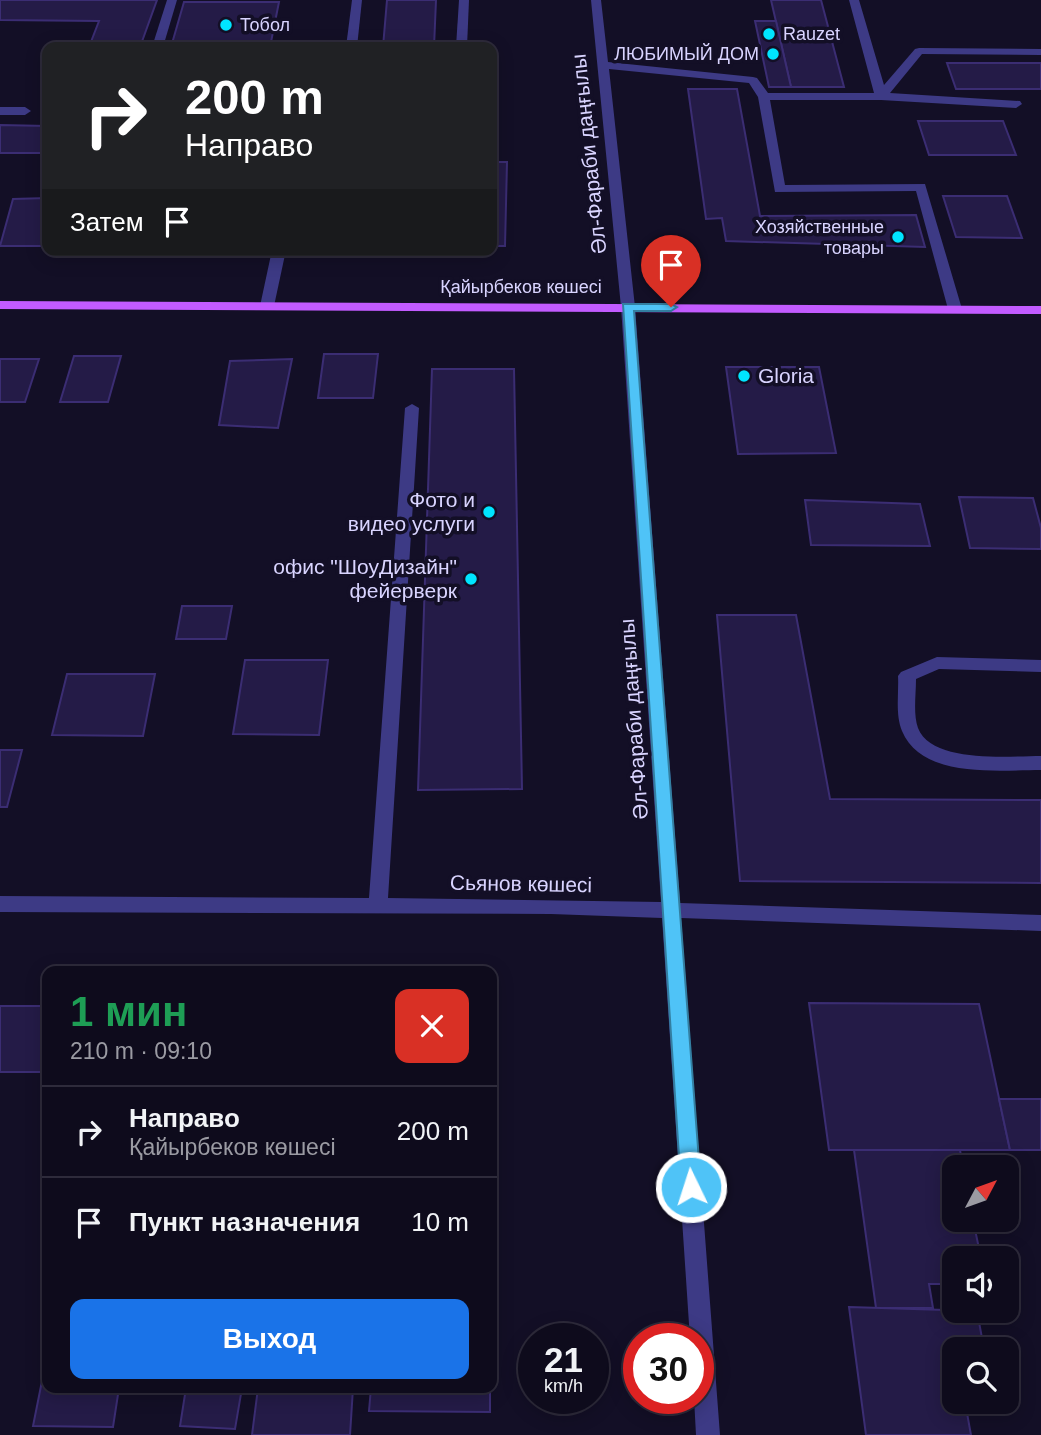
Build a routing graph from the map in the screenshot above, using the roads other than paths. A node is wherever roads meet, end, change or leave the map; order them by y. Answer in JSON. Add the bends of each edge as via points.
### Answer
{"nodes":[{"id":1,"x":172,"y":0,"type":"edge"},
{"id":2,"x":358,"y":0,"type":"edge"},
{"id":3,"x":464,"y":0,"type":"edge"},
{"id":4,"x":596,"y":0,"type":"edge"},
{"id":5,"x":854,"y":0,"type":"edge"},
{"id":6,"x":159,"y":42,"type":"edge"},
{"id":7,"x":353,"y":42,"type":"edge"},
{"id":8,"x":462,"y":42,"type":"edge"},
{"id":9,"x":1041,"y":52,"type":"edge"},
{"id":10,"x":602,"y":65,"type":"junction"},
{"id":11,"x":881,"y":96,"type":"junction"},
{"id":12,"x":764,"y":97,"type":"junction"},
{"id":13,"x":1016,"y":104,"type":"dead end"},
{"id":14,"x":0,"y":110,"type":"edge"},
{"id":15,"x":25,"y":111,"type":"dead end"},
{"id":16,"x":278,"y":256,"type":"edge"},
{"id":17,"x":0,"y":305,"type":"edge"},
{"id":18,"x":267,"y":306,"type":"junction"},
{"id":19,"x":628,"y":307,"type":"junction"},
{"id":20,"x":955,"y":309,"type":"junction"},
{"id":21,"x":1041,"y":310,"type":"edge"},
{"id":22,"x":412,"y":408,"type":"dead end"},
{"id":23,"x":1041,"y":666,"type":"edge"},
{"id":24,"x":1041,"y":764,"type":"edge"},
{"id":25,"x":0,"y":904,"type":"edge"},
{"id":26,"x":378,"y":905,"type":"junction"},
{"id":27,"x":671,"y":911,"type":"junction"},
{"id":28,"x":1041,"y":923,"type":"edge"},
{"id":29,"x":708,"y":1435,"type":"edge"}],
"edges":[{"from":1,"to":6,"type":"street"},
{"from":2,"to":7,"type":"street"},
{"from":3,"to":8,"type":"street"},
{"from":4,"to":10,"type":"street","name":"Әл-Фараби даңғылы"},
{"from":5,"to":11,"type":"street"},
{"from":9,"to":11,"type":"street","via":[[919,51]]},
{"from":10,"to":12,"type":"street","via":[[754,80]]},
{"from":10,"to":19,"type":"street","name":"Әл-Фараби даңғылы"},
{"from":11,"to":12,"type":"street"},
{"from":11,"to":13,"type":"street"},
{"from":12,"to":20,"type":"street","via":[[779,188],[921,187]]},
{"from":14,"to":15,"type":"street"},
{"from":16,"to":18,"type":"street"},
{"from":17,"to":18,"type":"main road","name":"Қайырбеков көшесі"},
{"from":18,"to":19,"type":"main road","name":"Қайырбеков көшесі"},
{"from":19,"to":20,"type":"main road","name":"Қайырбеков көшесі"},
{"from":19,"to":27,"type":"street","name":"Әл-Фараби даңғылы"},
{"from":20,"to":21,"type":"main road","name":"Қайырбеков көшесі"},
{"from":22,"to":26,"type":"street"},
{"from":23,"to":24,"type":"street","via":[[937,663],[907,676],[909,729],[929,752],[947,759]]},
{"from":25,"to":26,"type":"street","name":"Сьянов көшесі"},
{"from":26,"to":27,"type":"street","name":"Сьянов көшесі"},
{"from":27,"to":28,"type":"street","name":"Сьянов көшесі"},
{"from":27,"to":29,"type":"street","name":"Әл-Фараби даңғылы"}]}
